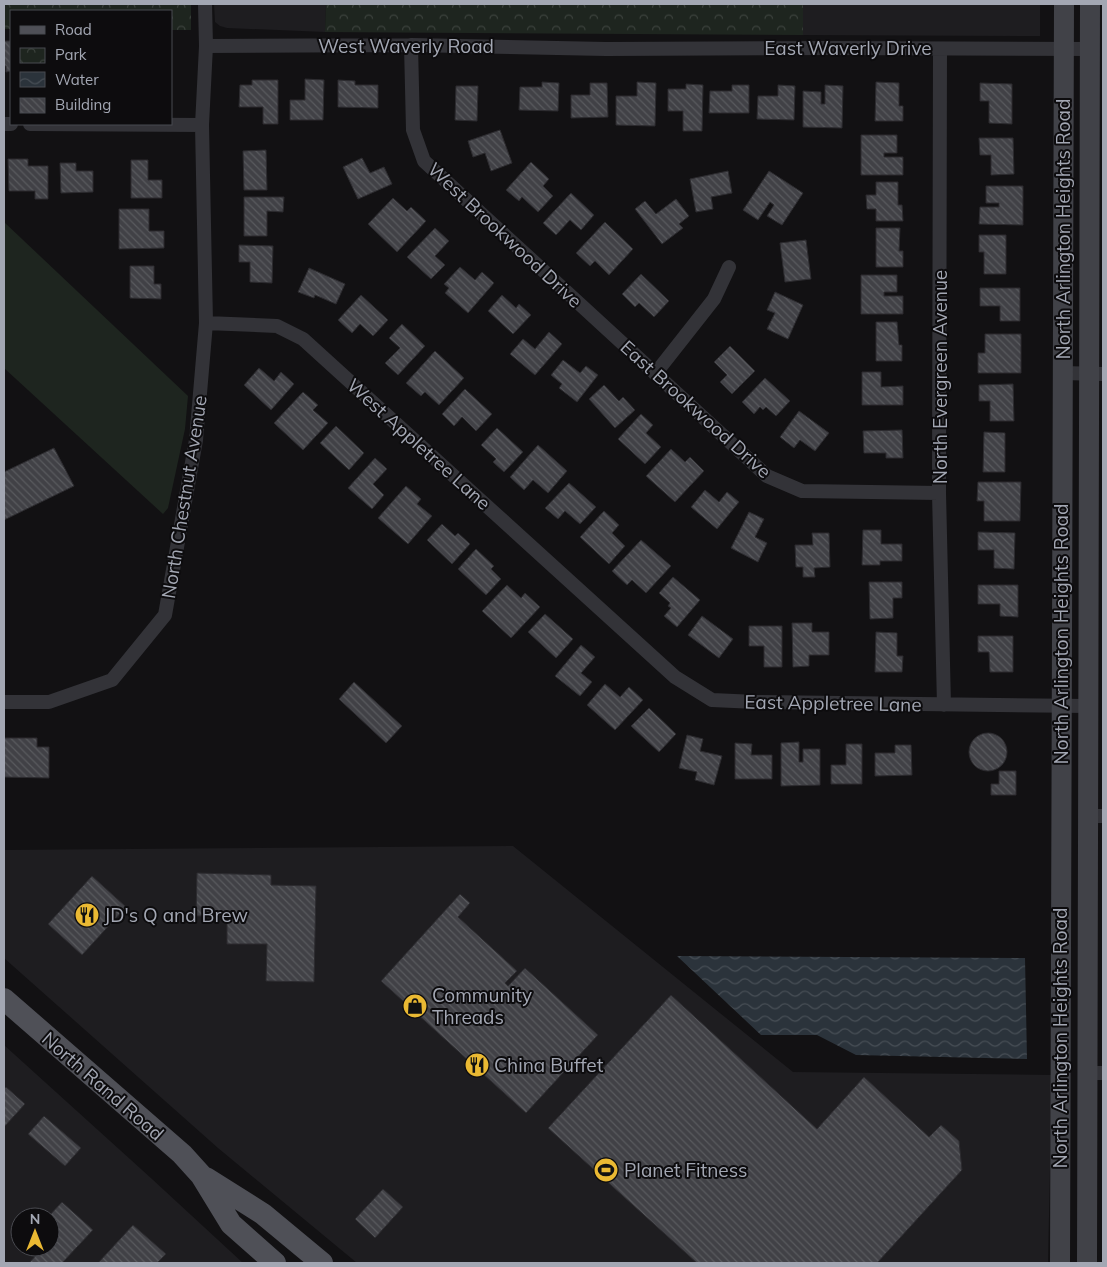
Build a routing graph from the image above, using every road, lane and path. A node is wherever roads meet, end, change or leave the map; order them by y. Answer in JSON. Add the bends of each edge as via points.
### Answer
{"nodes":[{"id":1,"x":205,"y":4,"type":"edge"},
{"id":2,"x":1064,"y":4,"type":"edge"},
{"id":3,"x":1090,"y":4,"type":"edge"},
{"id":4,"x":411,"y":45,"type":"junction"},
{"id":5,"x":206,"y":46,"type":"junction"},
{"id":6,"x":606,"y":48,"type":"joint"},
{"id":7,"x":940,"y":48,"type":"junction"},
{"id":8,"x":1064,"y":50,"type":"junction"},
{"id":9,"x":1090,"y":50,"type":"junction"},
{"id":10,"x":172,"y":125,"type":"edge"},
{"id":11,"x":202,"y":125,"type":"junction"},
{"id":12,"x":729,"y":267,"type":"dead end"},
{"id":13,"x":206,"y":323,"type":"junction"},
{"id":14,"x":605,"y":328,"type":"joint"},
{"id":15,"x":1062,"y":373,"type":"junction"},
{"id":16,"x":1096,"y":373,"type":"edge"},
{"id":17,"x":655,"y":374,"type":"junction"},
{"id":18,"x":939,"y":493,"type":"junction"},
{"id":19,"x":608,"y":615,"type":"joint"},
{"id":20,"x":4,"y":702,"type":"edge"},
{"id":21,"x":944,"y":705,"type":"junction"},
{"id":22,"x":1061,"y":706,"type":"junction"},
{"id":23,"x":1088,"y":706,"type":"junction"},
{"id":24,"x":1095,"y":816,"type":"edge"},
{"id":25,"x":4,"y":999,"type":"edge"},
{"id":26,"x":1095,"y":1073,"type":"edge"},
{"id":27,"x":201,"y":1175,"type":"junction"},
{"id":28,"x":275,"y":1263,"type":"edge"},
{"id":29,"x":322,"y":1263,"type":"edge"},
{"id":30,"x":1060,"y":1263,"type":"edge"},
{"id":31,"x":1086,"y":1263,"type":"edge"}],
"edges":[{"from":1,"to":5,"type":"street","name":"North Chestnut Avenue"},
{"from":2,"to":8,"type":"main road","name":"North Arlington Heights Road"},
{"from":3,"to":9,"type":"main road","name":"North Arlington Heights Road"},
{"from":4,"to":5,"type":"street","name":"West Waverly Road"},
{"from":4,"to":6,"type":"street","name":"West Waverly Road"},
{"from":4,"to":14,"type":"street","name":"West Brookwood Drive","via":[[413,130],[424,162]]},
{"from":5,"to":11,"type":"street","name":"North Chestnut Avenue"},
{"from":6,"to":7,"type":"street","name":"East Waverly Drive"},
{"from":7,"to":8,"type":"street","name":"East Waverly Drive"},
{"from":7,"to":18,"type":"street","name":"North Evergreen Avenue"},
{"from":8,"to":9,"type":"street","name":"East Waverly Drive"},
{"from":8,"to":15,"type":"main road","name":"North Arlington Heights Road"},
{"from":9,"to":16,"type":"main road","name":"North Arlington Heights Road"},
{"from":10,"to":11,"type":"street"},
{"from":11,"to":13,"type":"street","name":"North Chestnut Avenue"},
{"from":12,"to":17,"type":"street","via":[[714,299]]},
{"from":13,"to":19,"type":"street","name":"West Appletree Lane","via":[[277,326],[303,339]]},
{"from":13,"to":20,"type":"street","name":"North Chestnut Avenue","via":[[196,440],[165,615],[112,680],[49,702]]},
{"from":14,"to":17,"type":"street","name":"East Brookwood Drive"},
{"from":15,"to":16,"type":"street"},
{"from":15,"to":22,"type":"main road","name":"North Arlington Heights Road"},
{"from":16,"to":23,"type":"main road","name":"North Arlington Heights Road"},
{"from":17,"to":18,"type":"street","name":"East Brookwood Drive","via":[[766,476],[802,491]]},
{"from":18,"to":21,"type":"street","name":"North Evergreen Avenue"},
{"from":19,"to":21,"type":"street","name":"East Appletree Lane","via":[[675,676],[712,700]]},
{"from":21,"to":22,"type":"street","name":"East Appletree Lane"},
{"from":22,"to":23,"type":"street","name":"East Appletree Lane"},
{"from":22,"to":30,"type":"main road","name":"North Arlington Heights Road"},
{"from":23,"to":24,"type":"main road","name":"North Arlington Heights Road"},
{"from":24,"to":26,"type":"main road","name":"North Arlington Heights Road"},
{"from":25,"to":27,"type":"main road","name":"North Rand Road","via":[[182,1154]]},
{"from":26,"to":31,"type":"main road","name":"North Arlington Heights Road"},
{"from":27,"to":28,"type":"main road","via":[[231,1224]]},
{"from":27,"to":29,"type":"main road","via":[[263,1214]]}]}
